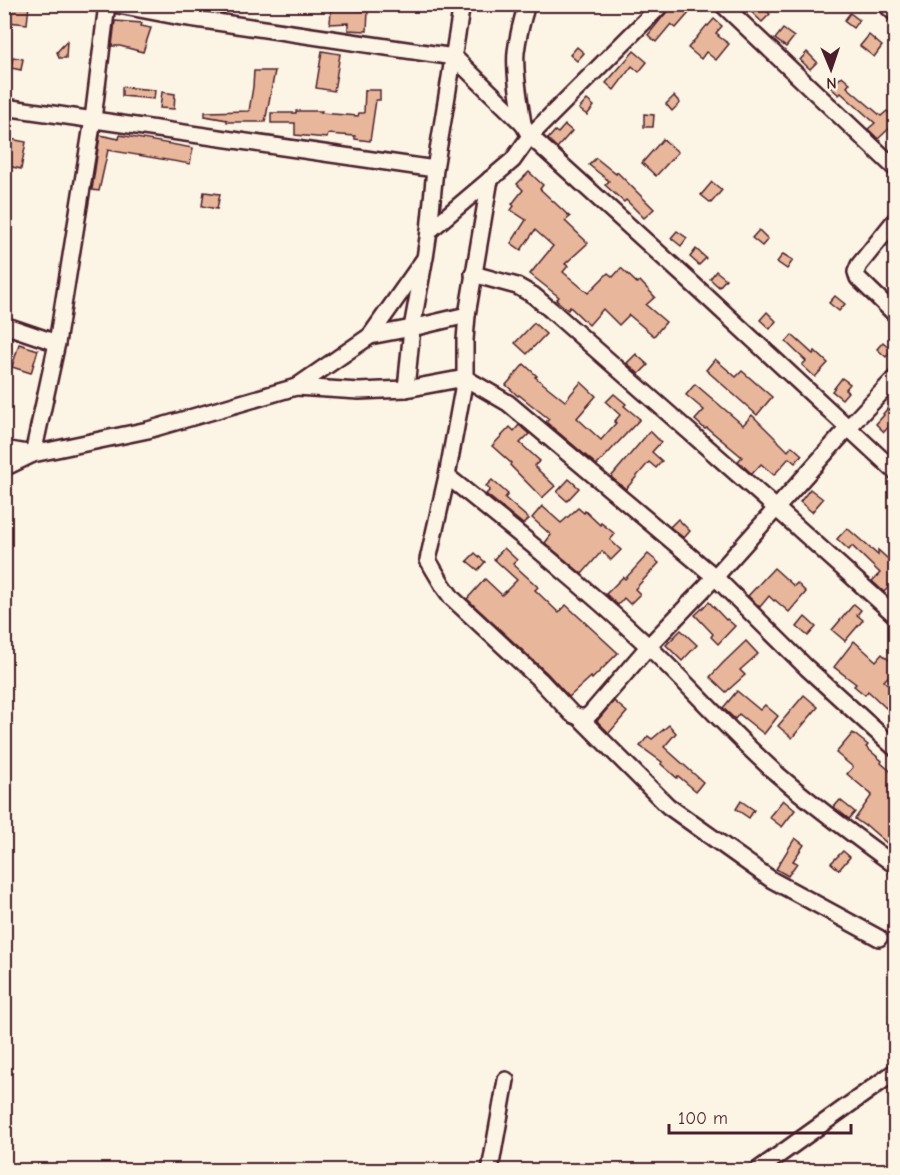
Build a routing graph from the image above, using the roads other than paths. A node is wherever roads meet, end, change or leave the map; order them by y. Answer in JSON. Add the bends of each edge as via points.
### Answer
{"nodes":[{"id":1,"x":107,"y":4,"type":"edge"},
{"id":2,"x":113,"y":4,"type":"edge"},
{"id":3,"x":462,"y":4,"type":"edge"},
{"id":4,"x":527,"y":4,"type":"edge"},
{"id":5,"x":662,"y":4,"type":"edge"},
{"id":6,"x":722,"y":4,"type":"edge"},
{"id":7,"x":885,"y":4,"type":"edge"},
{"id":8,"x":177,"y":10,"type":"edge"},
{"id":9,"x":896,"y":14,"type":"edge"},
{"id":10,"x":454,"y":57,"type":"junction"},
{"id":11,"x":4,"y":107,"type":"edge"},
{"id":12,"x":93,"y":119,"type":"junction"},
{"id":13,"x":527,"y":130,"type":"junction"},
{"id":14,"x":435,"y":169,"type":"junction"},
{"id":15,"x":896,"y":169,"type":"edge"},
{"id":16,"x":490,"y":179,"type":"junction"},
{"id":17,"x":896,"y":219,"type":"edge"},
{"id":18,"x":429,"y":231,"type":"junction"},
{"id":19,"x":425,"y":258,"type":"junction"},
{"id":20,"x":473,"y":274,"type":"junction"},
{"id":21,"x":467,"y":315,"type":"junction"},
{"id":22,"x":896,"y":315,"type":"edge"},
{"id":23,"x":4,"y":325,"type":"edge"},
{"id":24,"x":412,"y":328,"type":"junction"},
{"id":25,"x":370,"y":336,"type":"junction"},
{"id":26,"x":57,"y":343,"type":"junction"},
{"id":27,"x":896,"y":377,"type":"edge"},
{"id":28,"x":465,"y":378,"type":"junction"},
{"id":29,"x":296,"y":387,"type":"junction"},
{"id":30,"x":406,"y":389,"type":"junction"},
{"id":31,"x":847,"y":429,"type":"junction"},
{"id":32,"x":4,"y":449,"type":"edge"},
{"id":33,"x":33,"y":454,"type":"junction"},
{"id":34,"x":4,"y":468,"type":"edge"},
{"id":35,"x":896,"y":472,"type":"edge"},
{"id":36,"x":447,"y":477,"type":"junction"},
{"id":37,"x":776,"y":508,"type":"junction"},
{"id":38,"x":715,"y":577,"type":"junction"},
{"id":39,"x":896,"y":616,"type":"edge"},
{"id":40,"x":648,"y":646,"type":"junction"},
{"id":41,"x":579,"y":717,"type":"junction"},
{"id":42,"x":896,"y":749,"type":"edge"},
{"id":43,"x":896,"y":866,"type":"edge"},
{"id":44,"x":879,"y":938,"type":"dead end"},
{"id":45,"x":896,"y":1071,"type":"edge"},
{"id":46,"x":506,"y":1080,"type":"dead end"},
{"id":47,"x":490,"y":1170,"type":"edge"},
{"id":48,"x":758,"y":1170,"type":"edge"}],
"edges":[{"from":1,"to":12,"type":"street"},
{"from":2,"to":8,"type":"street"},
{"from":3,"to":10,"type":"street"},
{"from":4,"to":13,"type":"street","via":[[516,54]]},
{"from":5,"to":13,"type":"street"},
{"from":6,"to":15,"type":"street"},
{"from":7,"to":9,"type":"street"},
{"from":8,"to":10,"type":"street"},
{"from":10,"to":13,"type":"street"},
{"from":10,"to":14,"type":"street"},
{"from":11,"to":12,"type":"street"},
{"from":12,"to":14,"type":"street"},
{"from":12,"to":26,"type":"street"},
{"from":13,"to":16,"type":"street","via":[[513,160]]},
{"from":13,"to":31,"type":"street"},
{"from":14,"to":18,"type":"street"},
{"from":16,"to":18,"type":"street"},
{"from":16,"to":20,"type":"street"},
{"from":17,"to":22,"type":"street","via":[[856,272]]},
{"from":18,"to":19,"type":"street"},
{"from":19,"to":24,"type":"street"},
{"from":19,"to":25,"type":"street"},
{"from":20,"to":21,"type":"street"},
{"from":20,"to":37,"type":"street","via":[[517,286],[533,295]]},
{"from":21,"to":24,"type":"street"},
{"from":21,"to":28,"type":"street"},
{"from":23,"to":26,"type":"street"},
{"from":24,"to":25,"type":"street"},
{"from":24,"to":30,"type":"street"},
{"from":25,"to":29,"type":"street"},
{"from":26,"to":33,"type":"street"},
{"from":27,"to":31,"type":"street"},
{"from":28,"to":30,"type":"street"},
{"from":28,"to":36,"type":"street"},
{"from":28,"to":38,"type":"street","via":[[507,403]]},
{"from":29,"to":30,"type":"street"},
{"from":29,"to":33,"type":"street","via":[[148,430]]},
{"from":31,"to":35,"type":"street"},
{"from":31,"to":37,"type":"street"},
{"from":32,"to":33,"type":"street"},
{"from":33,"to":34,"type":"street"},
{"from":36,"to":40,"type":"street","via":[[550,559]]},
{"from":36,"to":41,"type":"street","via":[[428,560],[452,597]]},
{"from":37,"to":38,"type":"street"},
{"from":37,"to":39,"type":"street"},
{"from":38,"to":40,"type":"street"},
{"from":38,"to":42,"type":"street"},
{"from":40,"to":41,"type":"street","via":[[592,712]]},
{"from":40,"to":43,"type":"street","via":[[778,775]]},
{"from":41,"to":44,"type":"street","via":[[668,806],[772,880]]},
{"from":45,"to":48,"type":"street"},
{"from":46,"to":47,"type":"street"}]}
